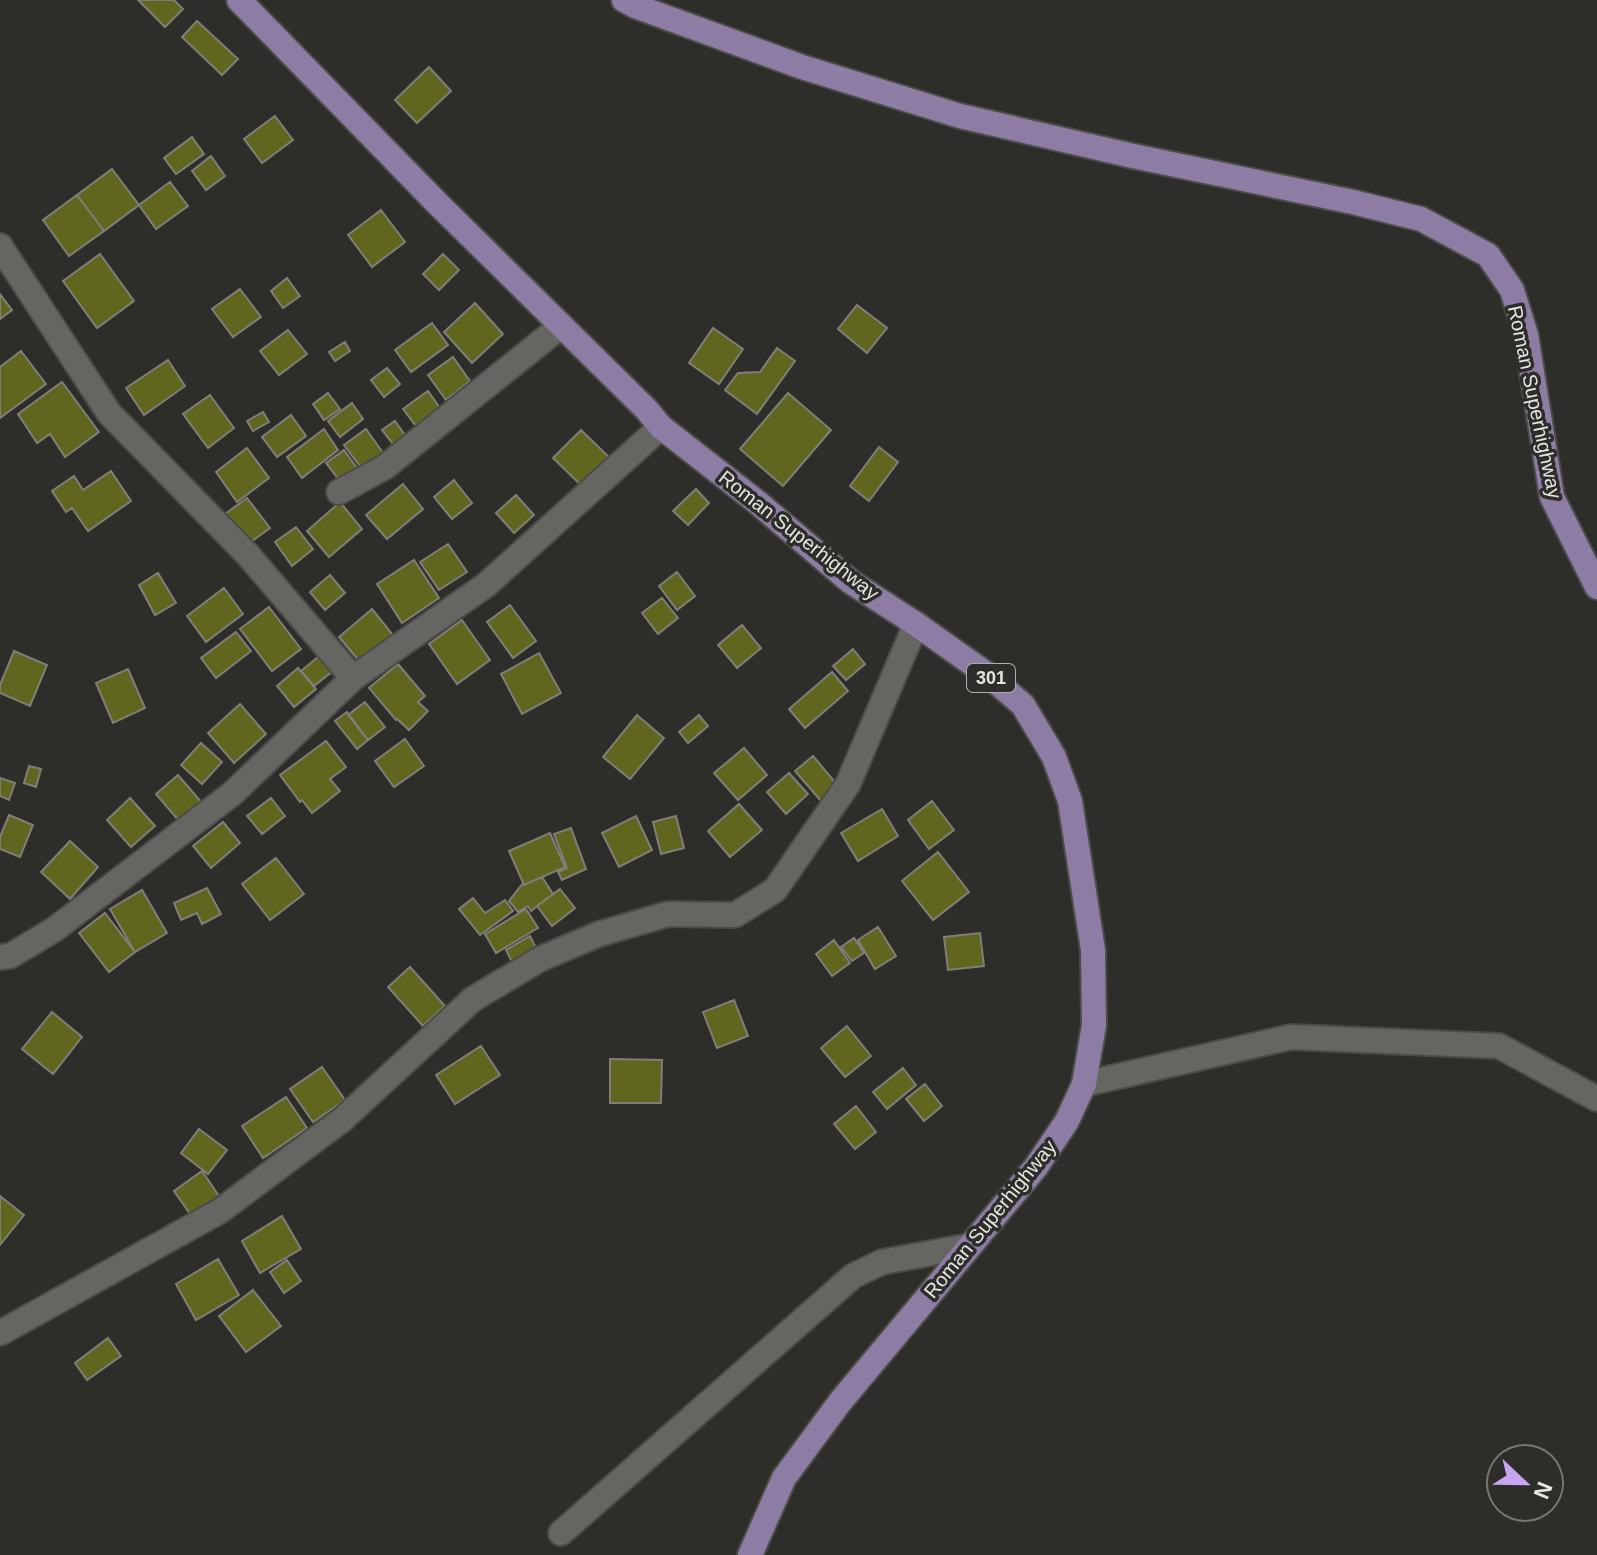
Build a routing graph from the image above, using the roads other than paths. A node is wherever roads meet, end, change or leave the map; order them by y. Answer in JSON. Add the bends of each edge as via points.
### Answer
{"nodes":[{"id":1,"x":239,"y":0,"type":"edge"},
{"id":2,"x":624,"y":0,"type":"edge"},
{"id":3,"x":0,"y":246,"type":"edge"},
{"id":4,"x":561,"y":326,"type":"junction"},
{"id":5,"x":661,"y":427,"type":"junction"},
{"id":6,"x":339,"y":492,"type":"dead end"},
{"id":7,"x":1597,"y":587,"type":"edge"},
{"id":8,"x":916,"y":624,"type":"junction"},
{"id":9,"x":353,"y":678,"type":"junction"},
{"id":10,"x":0,"y":957,"type":"edge"},
{"id":11,"x":1084,"y":1084,"type":"junction"},
{"id":12,"x":1597,"y":1099,"type":"edge"},
{"id":13,"x":969,"y":1246,"type":"junction"},
{"id":14,"x":0,"y":1333,"type":"edge"},
{"id":15,"x":561,"y":1533,"type":"dead end"},
{"id":16,"x":750,"y":1555,"type":"edge"}],
"edges":[{"from":1,"to":4,"type":"main road","name":"Roman Superhighway","number":"301"},
{"from":2,"to":7,"type":"main road","name":"Roman Superhighway","via":[[802,67],[960,116],[1421,219],[1488,255],[1512,290],[1526,335],[1552,497]]},
{"from":3,"to":9,"type":"street","via":[[109,413],[248,555]]},
{"from":4,"to":5,"type":"main road","name":"Roman Superhighway","number":"301"},
{"from":4,"to":6,"type":"street","via":[[385,467]]},
{"from":5,"to":8,"type":"main road","name":"Roman Superhighway","number":"301","via":[[851,582]]},
{"from":5,"to":9,"type":"street","via":[[486,585]]},
{"from":8,"to":11,"type":"main road","name":"Roman Superhighway","number":"301","via":[[1023,705],[1060,771],[1070,801],[1093,950],[1094,1025]]},
{"from":8,"to":14,"type":"street","via":[[848,784],[775,890],[735,915],[668,914],[599,934],[540,959],[473,999],[343,1119],[220,1211]]},
{"from":9,"to":10,"type":"street","via":[[233,793],[55,929]]},
{"from":11,"to":12,"type":"street","via":[[1291,1037],[1499,1046]]},
{"from":11,"to":13,"type":"main road","name":"Roman Superhighway","number":"301","via":[[1036,1167]]},
{"from":13,"to":15,"type":"street","via":[[882,1262],[853,1276]]},
{"from":13,"to":16,"type":"main road","name":"Roman Superhighway","number":"301","via":[[784,1478]]}]}
